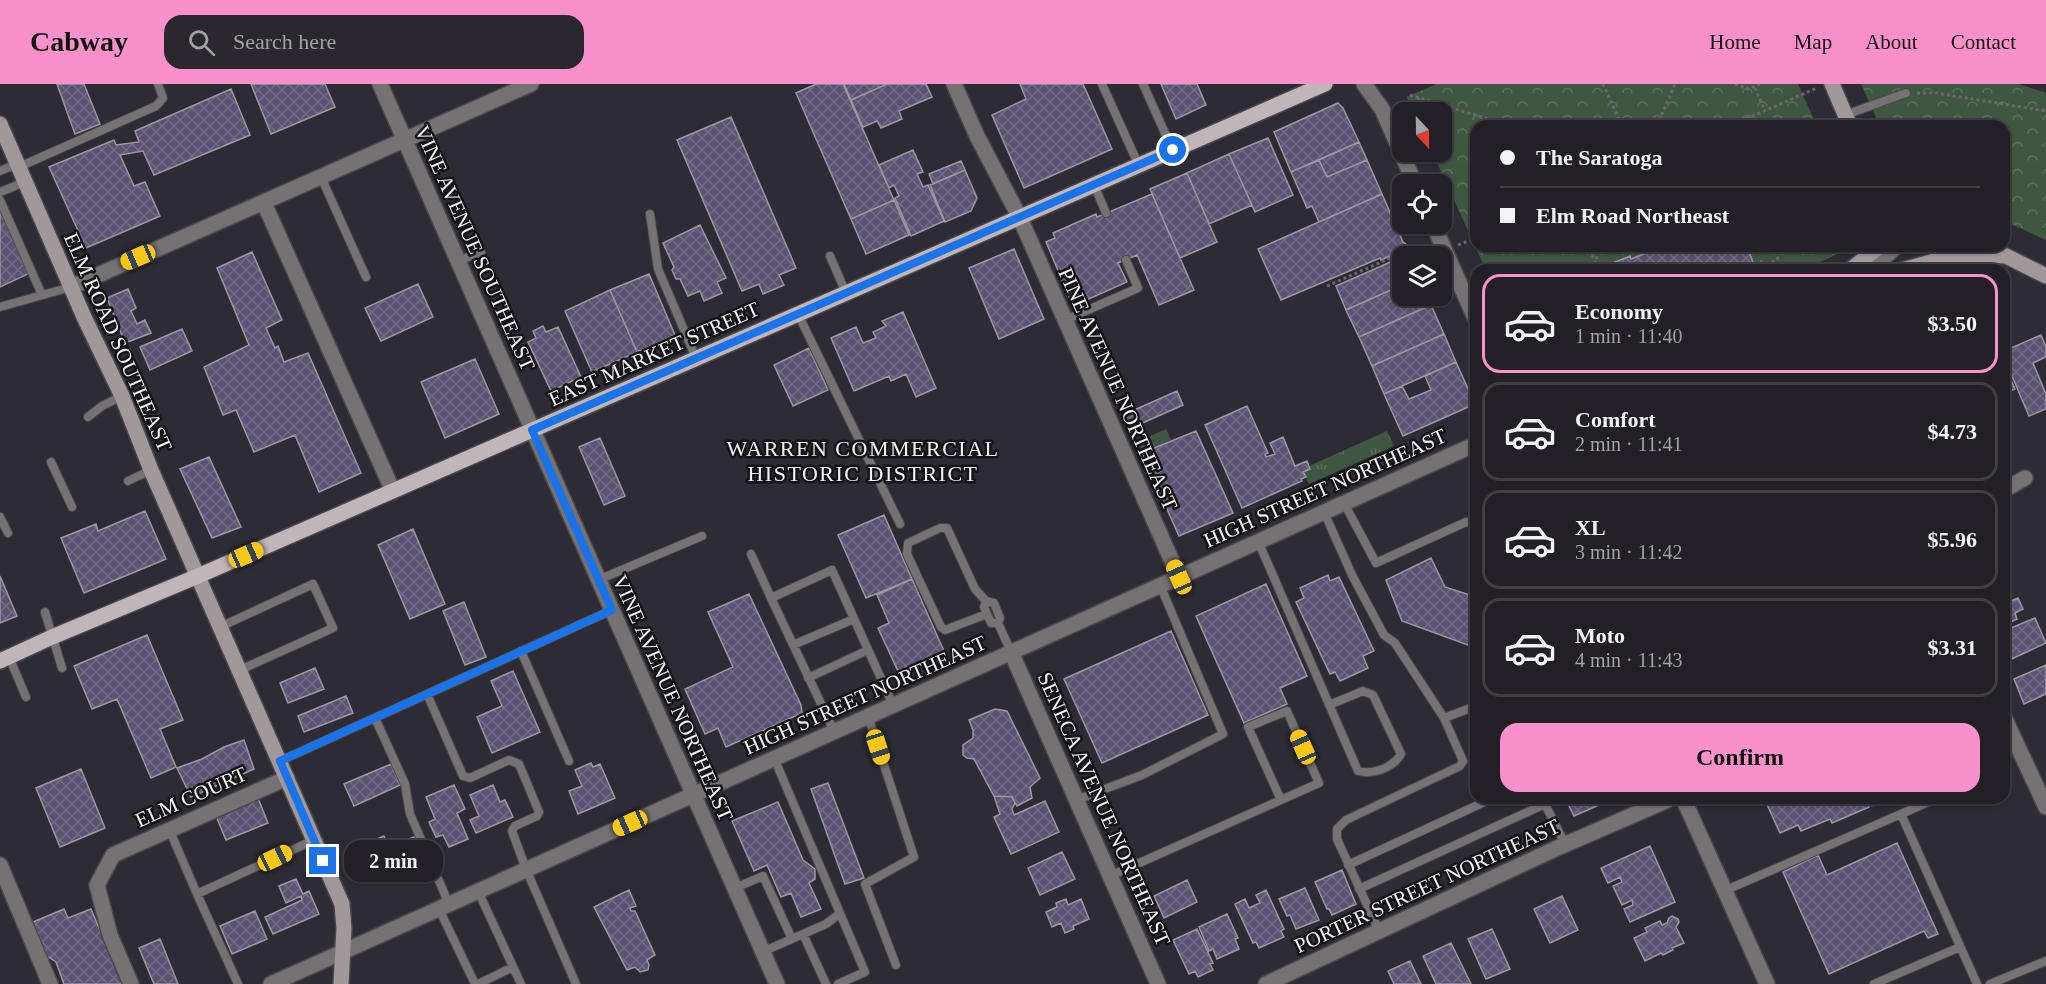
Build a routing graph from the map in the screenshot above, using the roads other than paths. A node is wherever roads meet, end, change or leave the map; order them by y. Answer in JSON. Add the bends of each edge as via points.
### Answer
{"nodes":[{"id":1,"x":158,"y":84,"type":"edge"},
{"id":2,"x":380,"y":84,"type":"edge"},
{"id":3,"x":531,"y":84,"type":"edge"},
{"id":4,"x":954,"y":84,"type":"edge"},
{"id":5,"x":1102,"y":84,"type":"edge"},
{"id":6,"x":1143,"y":84,"type":"edge"},
{"id":7,"x":1325,"y":84,"type":"edge"},
{"id":8,"x":1364,"y":84,"type":"edge"},
{"id":9,"x":1825,"y":86,"type":"edge"},
{"id":10,"x":1906,"y":93,"type":"road end"},
{"id":11,"x":1848,"y":120,"type":"edge"},
{"id":12,"x":0,"y":124,"type":"edge"},
{"id":13,"x":405,"y":140,"type":"junction"},
{"id":14,"x":1173,"y":150,"type":"junction"},
{"id":15,"x":1139,"y":166,"type":"junction"},
{"id":16,"x":0,"y":171,"type":"edge"},
{"id":17,"x":20,"y":171,"type":"junction"},
{"id":18,"x":1411,"y":174,"type":"edge"},
{"id":19,"x":321,"y":177,"type":"junction"},
{"id":20,"x":1094,"y":185,"type":"junction"},
{"id":21,"x":0,"y":192,"type":"edge"},
{"id":22,"x":0,"y":200,"type":"edge"},
{"id":23,"x":264,"y":203,"type":"junction"},
{"id":24,"x":1106,"y":213,"type":"dead end"},
{"id":25,"x":650,"y":214,"type":"dead end"},
{"id":26,"x":1020,"y":218,"type":"junction"},
{"id":27,"x":1437,"y":234,"type":"edge"},
{"id":28,"x":482,"y":252,"type":"dead end"},
{"id":29,"x":1872,"y":252,"type":"edge"},
{"id":30,"x":1890,"y":252,"type":"edge"},
{"id":31,"x":1998,"y":252,"type":"edge"},
{"id":32,"x":831,"y":256,"type":"dead end"},
{"id":33,"x":2006,"y":256,"type":"junction"},
{"id":34,"x":1126,"y":260,"type":"dead end"},
{"id":35,"x":458,"y":261,"type":"junction"},
{"id":36,"x":1858,"y":264,"type":"edge"},
{"id":37,"x":1876,"y":264,"type":"edge"},
{"id":38,"x":1923,"y":264,"type":"edge"},
{"id":39,"x":2046,"y":276,"type":"edge"},
{"id":40,"x":366,"y":277,"type":"dead end"},
{"id":41,"x":71,"y":287,"type":"junction"},
{"id":42,"x":846,"y":293,"type":"junction"},
{"id":43,"x":42,"y":295,"type":"junction"},
{"id":44,"x":0,"y":307,"type":"edge"},
{"id":45,"x":1470,"y":307,"type":"edge"},
{"id":46,"x":798,"y":314,"type":"junction"},
{"id":47,"x":1065,"y":320,"type":"junction"},
{"id":48,"x":696,"y":358,"type":"junction"},
{"id":49,"x":122,"y":396,"type":"junction"},
{"id":50,"x":88,"y":417,"type":"dead end"},
{"id":51,"x":532,"y":430,"type":"junction"},
{"id":52,"x":1470,"y":447,"type":"edge"},
{"id":53,"x":51,"y":462,"type":"dead end"},
{"id":54,"x":151,"y":470,"type":"junction"},
{"id":55,"x":2025,"y":478,"type":"dead end"},
{"id":56,"x":128,"y":481,"type":"dead end"},
{"id":57,"x":2010,"y":487,"type":"edge"},
{"id":58,"x":393,"y":491,"type":"junction"},
{"id":59,"x":1344,"y":503,"type":"junction"},
{"id":60,"x":72,"y":507,"type":"dead end"},
{"id":61,"x":1324,"y":512,"type":"junction"},
{"id":62,"x":0,"y":517,"type":"edge"},
{"id":63,"x":1470,"y":523,"type":"edge"},
{"id":64,"x":900,"y":524,"type":"dead end"},
{"id":65,"x":8,"y":533,"type":"dead end"},
{"id":66,"x":702,"y":536,"type":"dead end"},
{"id":67,"x":1258,"y":541,"type":"junction"},
{"id":68,"x":752,"y":554,"type":"dead end"},
{"id":69,"x":198,"y":576,"type":"junction"},
{"id":70,"x":1179,"y":577,"type":"junction"},
{"id":71,"x":598,"y":580,"type":"junction"},
{"id":72,"x":1160,"y":585,"type":"junction"},
{"id":73,"x":771,"y":598,"type":"junction"},
{"id":74,"x":987,"y":601,"type":"junction"},
{"id":75,"x":612,"y":610,"type":"junction"},
{"id":76,"x":45,"y":612,"type":"dead end"},
{"id":77,"x":987,"y":614,"type":"junction"},
{"id":78,"x":854,"y":619,"type":"junction"},
{"id":79,"x":998,"y":623,"type":"junction"},
{"id":80,"x":220,"y":627,"type":"junction"},
{"id":81,"x":52,"y":637,"type":"junction"},
{"id":82,"x":793,"y":645,"type":"junction"},
{"id":83,"x":868,"y":650,"type":"junction"},
{"id":84,"x":521,"y":651,"type":"junction"},
{"id":85,"x":1011,"y":652,"type":"junction"},
{"id":86,"x":5,"y":659,"type":"edge"},
{"id":87,"x":62,"y":668,"type":"dead end"},
{"id":88,"x":240,"y":670,"type":"junction"},
{"id":89,"x":808,"y":678,"type":"junction"},
{"id":90,"x":427,"y":694,"type":"junction"},
{"id":91,"x":26,"y":697,"type":"dead end"},
{"id":92,"x":892,"y":705,"type":"junction"},
{"id":93,"x":1329,"y":705,"type":"junction"},
{"id":94,"x":1470,"y":708,"type":"edge"},
{"id":95,"x":868,"y":716,"type":"junction"},
{"id":96,"x":375,"y":718,"type":"junction"},
{"id":97,"x":1444,"y":718,"type":"junction"},
{"id":98,"x":2010,"y":730,"type":"edge"},
{"id":99,"x":834,"y":731,"type":"junction"},
{"id":100,"x":774,"y":758,"type":"junction"},
{"id":101,"x":280,"y":761,"type":"junction"},
{"id":102,"x":569,"y":761,"type":"dead end"},
{"id":103,"x":287,"y":778,"type":"junction"},
{"id":104,"x":693,"y":795,"type":"junction"},
{"id":105,"x":1076,"y":800,"type":"junction"},
{"id":106,"x":1281,"y":800,"type":"junction"},
{"id":107,"x":1480,"y":804,"type":"edge"},
{"id":108,"x":1538,"y":804,"type":"edge"},
{"id":109,"x":1545,"y":804,"type":"edge"},
{"id":110,"x":1658,"y":804,"type":"edge"},
{"id":111,"x":1686,"y":804,"type":"edge"},
{"id":112,"x":1924,"y":804,"type":"edge"},
{"id":113,"x":2046,"y":807,"type":"edge"},
{"id":114,"x":1901,"y":814,"type":"junction"},
{"id":115,"x":169,"y":830,"type":"junction"},
{"id":116,"x":314,"y":840,"type":"junction"},
{"id":117,"x":1565,"y":844,"type":"junction"},
{"id":118,"x":1348,"y":865,"type":"junction"},
{"id":119,"x":526,"y":869,"type":"junction"},
{"id":120,"x":1,"y":872,"type":"edge"},
{"id":121,"x":1110,"y":876,"type":"junction"},
{"id":122,"x":734,"y":888,"type":"junction"},
{"id":123,"x":1359,"y":889,"type":"junction"},
{"id":124,"x":478,"y":891,"type":"junction"},
{"id":125,"x":1724,"y":891,"type":"junction"},
{"id":126,"x":197,"y":894,"type":"junction"},
{"id":127,"x":444,"y":906,"type":"junction"},
{"id":128,"x":839,"y":914,"type":"junction"},
{"id":129,"x":1379,"y":931,"type":"junction"},
{"id":130,"x":803,"y":934,"type":"junction"},
{"id":131,"x":792,"y":939,"type":"junction"},
{"id":132,"x":1960,"y":947,"type":"junction"},
{"id":133,"x":341,"y":952,"type":"junction"},
{"id":134,"x":762,"y":952,"type":"junction"},
{"id":135,"x":2046,"y":961,"type":"edge"},
{"id":136,"x":896,"y":965,"type":"dead end"},
{"id":137,"x":513,"y":967,"type":"junction"},
{"id":138,"x":50,"y":984,"type":"edge"},
{"id":139,"x":131,"y":984,"type":"edge"},
{"id":140,"x":238,"y":984,"type":"edge"},
{"id":141,"x":271,"y":984,"type":"edge"},
{"id":142,"x":341,"y":984,"type":"edge"},
{"id":143,"x":477,"y":984,"type":"edge"},
{"id":144,"x":521,"y":984,"type":"edge"},
{"id":145,"x":576,"y":984,"type":"edge"},
{"id":146,"x":777,"y":984,"type":"edge"},
{"id":147,"x":826,"y":984,"type":"edge"},
{"id":148,"x":838,"y":984,"type":"edge"},
{"id":149,"x":1158,"y":984,"type":"edge"},
{"id":150,"x":1266,"y":984,"type":"edge"},
{"id":151,"x":1767,"y":984,"type":"edge"},
{"id":152,"x":1874,"y":984,"type":"edge"},
{"id":153,"x":1977,"y":984,"type":"edge"},
{"id":154,"x":1990,"y":984,"type":"edge"}],
"edges":[{"from":1,"to":17,"type":"lane","via":[[163,98],[156,106]]},
{"from":2,"to":13,"type":"street","name":"VINE AVENUE SOUTHEAST"},
{"from":3,"to":13,"type":"street"},
{"from":4,"to":26,"type":"street","name":"PINE AVENUE NORTHEAST"},
{"from":5,"to":15,"type":"lane"},
{"from":6,"to":14,"type":"lane"},
{"from":7,"to":14,"type":"main road","name":"EAST MARKET STREET"},
{"from":8,"to":18,"type":"street","via":[[1382,109]]},
{"from":9,"to":11,"type":"main road"},
{"from":10,"to":11,"type":"lane"},
{"from":12,"to":17,"type":"main road","name":"ELM ROAD SOUTHEAST"},
{"from":13,"to":19,"type":"street"},
{"from":13,"to":35,"type":"street","name":"VINE AVENUE SOUTHEAST"},
{"from":14,"to":15,"type":"main road","name":"EAST MARKET STREET"},
{"from":15,"to":20,"type":"main road","name":"EAST MARKET STREET"},
{"from":16,"to":17,"type":"lane"},
{"from":17,"to":21,"type":"lane"},
{"from":17,"to":41,"type":"main road","name":"ELM ROAD SOUTHEAST"},
{"from":19,"to":23,"type":"street"},
{"from":19,"to":40,"type":"lane"},
{"from":20,"to":24,"type":"lane"},
{"from":20,"to":26,"type":"main road","name":"EAST MARKET STREET"},
{"from":22,"to":43,"type":"lane"},
{"from":23,"to":41,"type":"street"},
{"from":23,"to":58,"type":"street"},
{"from":25,"to":48,"type":"lane","via":[[658,269]]},
{"from":26,"to":42,"type":"main road","name":"EAST MARKET STREET"},
{"from":26,"to":47,"type":"street","name":"PINE AVENUE NORTHEAST"},
{"from":27,"to":45,"type":"street"},
{"from":28,"to":35,"type":"lane"},
{"from":29,"to":36,"type":"main road"},
{"from":30,"to":37,"type":"street"},
{"from":31,"to":33,"type":"main road"},
{"from":32,"to":42,"type":"lane"},
{"from":33,"to":38,"type":"main road","via":[[1952,256]]},
{"from":33,"to":39,"type":"main road"},
{"from":34,"to":47,"type":"lane","via":[[1138,288]]},
{"from":35,"to":51,"type":"street","name":"VINE AVENUE SOUTHEAST"},
{"from":41,"to":43,"type":"lane"},
{"from":41,"to":49,"type":"main road","name":"ELM ROAD SOUTHEAST"},
{"from":42,"to":46,"type":"main road","name":"EAST MARKET STREET"},
{"from":43,"to":44,"type":"lane"},
{"from":46,"to":48,"type":"main road","name":"EAST MARKET STREET"},
{"from":46,"to":64,"type":"lane"},
{"from":47,"to":70,"type":"street","name":"PINE AVENUE NORTHEAST"},
{"from":48,"to":51,"type":"main road","name":"EAST MARKET STREET"},
{"from":49,"to":50,"type":"lane"},
{"from":49,"to":54,"type":"main road","name":"ELM ROAD SOUTHEAST"},
{"from":51,"to":58,"type":"main road","name":"EAST MARKET STREET"},
{"from":51,"to":71,"type":"street","name":"VINE AVENUE NORTHEAST"},
{"from":52,"to":59,"type":"street","name":"HIGH STREET NORTHEAST"},
{"from":53,"to":60,"type":"lane"},
{"from":54,"to":56,"type":"lane"},
{"from":54,"to":69,"type":"main road","name":"ELM ROAD SOUTHEAST"},
{"from":55,"to":57,"type":"street"},
{"from":58,"to":69,"type":"main road","name":"EAST MARKET STREET"},
{"from":59,"to":61,"type":"street","name":"HIGH STREET NORTHEAST"},
{"from":59,"to":63,"type":"lane","via":[[1376,563]]},
{"from":61,"to":67,"type":"street","name":"HIGH STREET NORTHEAST"},
{"from":61,"to":97,"type":"lane","via":[[1384,635],[1395,643]]},
{"from":62,"to":65,"type":"lane"},
{"from":66,"to":71,"type":"lane"},
{"from":67,"to":70,"type":"street","name":"HIGH STREET NORTHEAST"},
{"from":67,"to":93,"type":"lane"},
{"from":68,"to":73,"type":"lane"},
{"from":69,"to":80,"type":"main road","name":"ELM ROAD SOUTHEAST"},
{"from":69,"to":81,"type":"main road","name":"EAST MARKET STREET"},
{"from":70,"to":72,"type":"street","name":"HIGH STREET NORTHEAST"},
{"from":71,"to":75,"type":"street","name":"VINE AVENUE NORTHEAST"},
{"from":72,"to":85,"type":"street","name":"HIGH STREET NORTHEAST"},
{"from":72,"to":105,"type":"lane","via":[[1223,734],[1142,775]]},
{"from":73,"to":78,"type":"lane","via":[[832,570]]},
{"from":73,"to":82,"type":"lane"},
{"from":74,"to":77,"type":"lane"},
{"from":74,"to":77,"type":"lane","via":[[975,589],[947,528],[908,543],[907,554],[941,627],[953,628]]},
{"from":74,"to":79,"type":"lane","via":[[994,603]]},
{"from":75,"to":84,"type":"lane"},
{"from":75,"to":104,"type":"street","name":"VINE AVENUE NORTHEAST"},
{"from":76,"to":81,"type":"lane"},
{"from":77,"to":79,"type":"lane","via":[[991,623]]},
{"from":78,"to":82,"type":"lane"},
{"from":78,"to":83,"type":"lane"},
{"from":79,"to":85,"type":"lane"},
{"from":80,"to":88,"type":"main road","name":"ELM ROAD SOUTHEAST"},
{"from":80,"to":88,"type":"lane","via":[[313,584],[333,628]]},
{"from":81,"to":86,"type":"main road","name":"EAST MARKET STREET"},
{"from":81,"to":87,"type":"lane"},
{"from":82,"to":89,"type":"lane"},
{"from":83,"to":89,"type":"lane"},
{"from":83,"to":92,"type":"lane"},
{"from":84,"to":90,"type":"lane"},
{"from":84,"to":102,"type":"lane"},
{"from":85,"to":92,"type":"street","name":"HIGH STREET NORTHEAST"},
{"from":85,"to":105,"type":"street","name":"SENECA AVENUE NORTHEAST"},
{"from":86,"to":91,"type":"lane"},
{"from":88,"to":101,"type":"main road","name":"ELM ROAD SOUTHEAST"},
{"from":89,"to":99,"type":"lane"},
{"from":90,"to":96,"type":"lane"},
{"from":90,"to":119,"type":"lane","via":[[463,776],[470,778],[509,760],[519,764],[539,812],[512,831]]},
{"from":92,"to":95,"type":"street","name":"HIGH STREET NORTHEAST"},
{"from":93,"to":93,"type":"lane","via":[[1358,771],[1369,774],[1396,762],[1401,754],[1373,695],[1363,691]]},
{"from":94,"to":97,"type":"lane"},
{"from":95,"to":99,"type":"street","name":"HIGH STREET NORTHEAST"},
{"from":95,"to":136,"type":"lane","via":[[914,857],[865,884]]},
{"from":96,"to":101,"type":"lane"},
{"from":96,"to":127,"type":"lane","via":[[405,784],[410,814]]},
{"from":97,"to":118,"type":"lane","via":[[1462,755],[1460,766],[1346,820],[1337,829],[1337,840]]},
{"from":98,"to":113,"type":"street"},
{"from":99,"to":100,"type":"street","name":"HIGH STREET NORTHEAST"},
{"from":100,"to":104,"type":"street","name":"HIGH STREET NORTHEAST"},
{"from":100,"to":128,"type":"lane"},
{"from":101,"to":103,"type":"main road","name":"ELM ROAD SOUTHEAST"},
{"from":103,"to":115,"type":"street","name":"ELM COURT"},
{"from":103,"to":116,"type":"main road","name":"ELM ROAD SOUTHEAST"},
{"from":104,"to":119,"type":"street","name":"HIGH STREET NORTHEAST"},
{"from":104,"to":122,"type":"street","name":"VINE AVENUE NORTHEAST"},
{"from":105,"to":121,"type":"street","name":"SENECA AVENUE NORTHEAST"},
{"from":106,"to":106,"type":"lane","via":[[1319,783],[1287,711],[1248,727]]},
{"from":106,"to":121,"type":"lane"},
{"from":107,"to":118,"type":"lane"},
{"from":108,"to":123,"type":"lane"},
{"from":109,"to":117,"type":"lane"},
{"from":110,"to":117,"type":"street","name":"PORTER STREET NORTHEAST"},
{"from":111,"to":125,"type":"street"},
{"from":112,"to":114,"type":"lane"},
{"from":114,"to":125,"type":"lane"},
{"from":114,"to":132,"type":"lane"},
{"from":115,"to":126,"type":"lane"},
{"from":115,"to":139,"type":"street","name":"ELM COURT","via":[[113,855],[97,885],[110,935]]},
{"from":116,"to":126,"type":"lane"},
{"from":116,"to":133,"type":"main road","name":"ELM ROAD SOUTHEAST","via":[[342,904]]},
{"from":117,"to":129,"type":"street","name":"PORTER STREET NORTHEAST"},
{"from":118,"to":123,"type":"lane"},
{"from":119,"to":124,"type":"street","name":"HIGH STREET NORTHEAST"},
{"from":119,"to":145,"type":"lane"},
{"from":120,"to":138,"type":"street"},
{"from":121,"to":149,"type":"street","name":"SENECA AVENUE NORTHEAST"},
{"from":122,"to":131,"type":"lane","via":[[763,876]]},
{"from":122,"to":134,"type":"street","name":"VINE AVENUE NORTHEAST"},
{"from":123,"to":129,"type":"lane"},
{"from":124,"to":127,"type":"street","name":"HIGH STREET NORTHEAST"},
{"from":124,"to":137,"type":"lane"},
{"from":125,"to":151,"type":"street"},
{"from":126,"to":140,"type":"lane"},
{"from":127,"to":133,"type":"street","name":"HIGH STREET NORTHEAST"},
{"from":127,"to":143,"type":"lane"},
{"from":128,"to":130,"type":"lane"},
{"from":128,"to":148,"type":"lane","via":[[865,972]]},
{"from":129,"to":150,"type":"street","name":"PORTER STREET NORTHEAST"},
{"from":130,"to":131,"type":"lane"},
{"from":130,"to":147,"type":"lane"},
{"from":131,"to":134,"type":"lane"},
{"from":132,"to":152,"type":"lane"},
{"from":132,"to":153,"type":"lane"},
{"from":133,"to":141,"type":"street","name":"HIGH STREET NORTHEAST"},
{"from":133,"to":142,"type":"main road","name":"ELM ROAD SOUTHEAST"},
{"from":134,"to":146,"type":"street","name":"VINE AVENUE NORTHEAST"},
{"from":135,"to":154,"type":"lane"},
{"from":137,"to":143,"type":"lane"},
{"from":137,"to":144,"type":"lane"}]}
